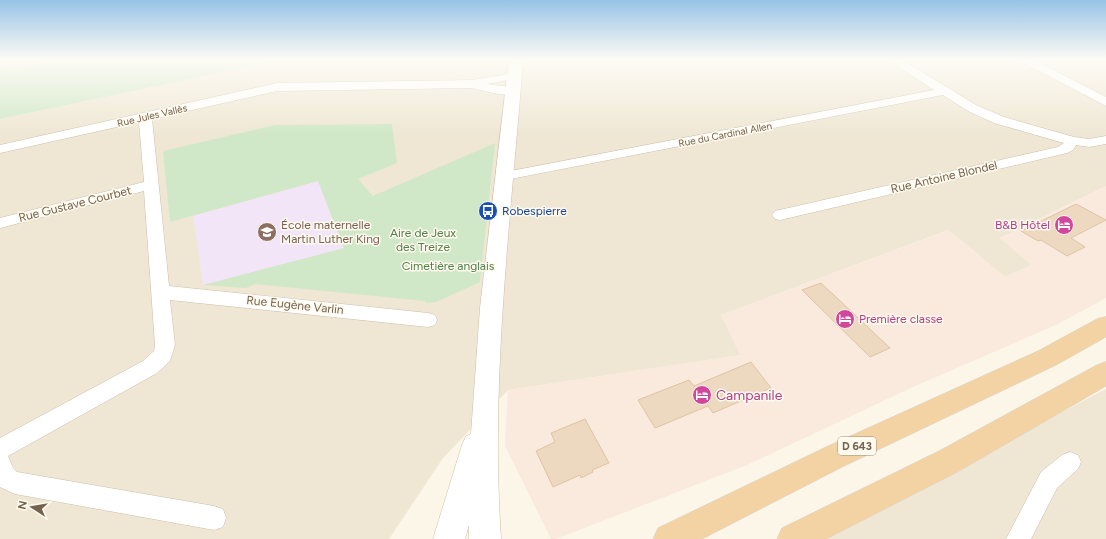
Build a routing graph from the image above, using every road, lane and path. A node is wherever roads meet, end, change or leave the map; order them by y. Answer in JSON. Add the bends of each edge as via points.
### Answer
{"nodes":[{"id":1,"x":397,"y":85,"type":"edge"},
{"id":2,"x":477,"y":85,"type":"edge"},
{"id":3,"x":511,"y":85,"type":"edge"},
{"id":4,"x":513,"y":85,"type":"edge"},
{"id":5,"x":936,"y":85,"type":"edge"},
{"id":6,"x":1075,"y":85,"type":"edge"},
{"id":7,"x":946,"y":91,"type":"junction"},
{"id":8,"x":1106,"y":102,"type":"edge"},
{"id":9,"x":145,"y":116,"type":"junction"},
{"id":10,"x":1106,"y":140,"type":"edge"},
{"id":11,"x":1073,"y":141,"type":"junction"},
{"id":12,"x":0,"y":149,"type":"edge"},
{"id":13,"x":505,"y":176,"type":"junction"},
{"id":14,"x":151,"y":185,"type":"junction"},
{"id":15,"x":780,"y":215,"type":"dead end"},
{"id":16,"x":0,"y":224,"type":"edge"},
{"id":17,"x":160,"y":292,"type":"junction"},
{"id":18,"x":428,"y":320,"type":"dead end"},
{"id":19,"x":1106,"y":326,"type":"edge"},
{"id":20,"x":1106,"y":373,"type":"edge"},
{"id":21,"x":486,"y":397,"type":"junction"},
{"id":22,"x":0,"y":449,"type":"edge"},
{"id":23,"x":1070,"y":462,"type":"dead end"},
{"id":24,"x":0,"y":463,"type":"edge"},
{"id":25,"x":214,"y":518,"type":"dead end"},
{"id":26,"x":450,"y":539,"type":"edge"},
{"id":27,"x":485,"y":539,"type":"edge"},
{"id":28,"x":669,"y":539,"type":"edge"},
{"id":29,"x":793,"y":539,"type":"edge"},
{"id":30,"x":1018,"y":539,"type":"edge"}],
"edges":[{"from":1,"to":9,"type":"street","name":"Rue Jules Vallès","via":[[277,87]]},
{"from":2,"to":3,"type":"street","name":"Rue Jules Vallès","via":[[500,90]]},
{"from":4,"to":13,"type":"main road"},
{"from":5,"to":7,"type":"street"},
{"from":6,"to":8,"type":"street"},
{"from":7,"to":11,"type":"street","via":[[972,108],[998,120]]},
{"from":7,"to":13,"type":"street","name":"Rue du Cardinal Allen"},
{"from":9,"to":12,"type":"street","name":"Rue Jules Vallès"},
{"from":9,"to":14,"type":"street"},
{"from":10,"to":11,"type":"street","via":[[1089,143]]},
{"from":11,"to":15,"type":"street","name":"Rue Antoine Blondel","via":[[1062,150]]},
{"from":13,"to":21,"type":"main road"},
{"from":14,"to":16,"type":"street","name":"Rue Gustave Courbet"},
{"from":14,"to":17,"type":"street"},
{"from":17,"to":18,"type":"street","name":"Rue Eugène Varlin"},
{"from":17,"to":22,"type":"street","via":[[165,345],[163,355],[157,362]]},
{"from":19,"to":28,"type":"highway","number":"D 643","via":[[1046,358],[834,457]]},
{"from":20,"to":29,"type":"highway","via":[[949,461]]},
{"from":21,"to":26,"type":"main road","via":[[473,458]]},
{"from":21,"to":27,"type":"main road"},
{"from":23,"to":30,"type":"street","via":[[1049,480]]},
{"from":24,"to":25,"type":"street","via":[[6,478],[15,483]]}]}
